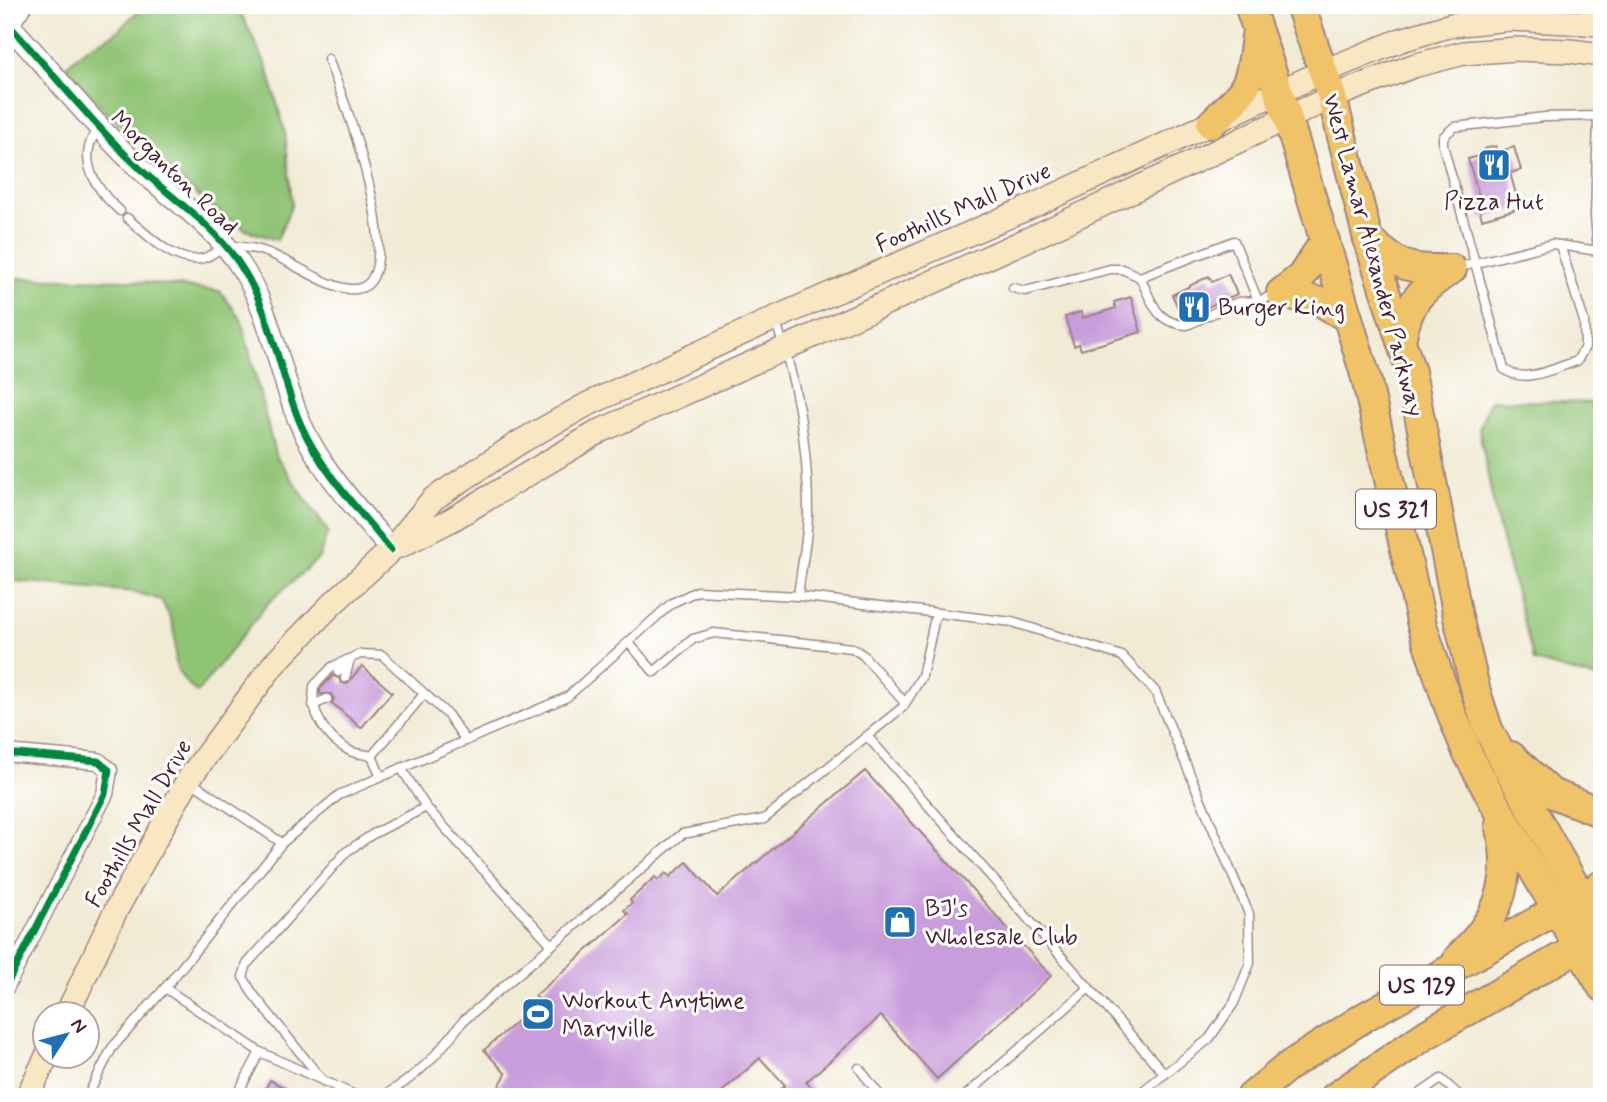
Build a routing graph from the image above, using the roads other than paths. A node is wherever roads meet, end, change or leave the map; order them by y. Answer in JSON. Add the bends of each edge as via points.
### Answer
{"nodes":[{"id":1,"x":21,"y":5,"type":"edge"},
{"id":2,"x":1300,"y":5,"type":"edge"},
{"id":3,"x":1253,"y":16,"type":"edge"},
{"id":4,"x":6,"y":24,"type":"edge"},
{"id":5,"x":1602,"y":24,"type":"edge"},
{"id":6,"x":1601,"y":52,"type":"edge"},
{"id":7,"x":328,"y":59,"type":"dead end"},
{"id":8,"x":1327,"y":84,"type":"junction"},
{"id":9,"x":1283,"y":104,"type":"junction"},
{"id":10,"x":1599,"y":116,"type":"junction"},
{"id":11,"x":1211,"y":124,"type":"junction"},
{"id":12,"x":99,"y":128,"type":"junction"},
{"id":13,"x":120,"y":211,"type":"dead end"},
{"id":14,"x":127,"y":218,"type":"dead end"},
{"id":15,"x":1368,"y":239,"type":"junction"},
{"id":16,"x":1325,"y":241,"type":"junction"},
{"id":17,"x":225,"y":245,"type":"junction"},
{"id":18,"x":1560,"y":246,"type":"junction"},
{"id":19,"x":1464,"y":266,"type":"junction"},
{"id":20,"x":1140,"y":277,"type":"junction"},
{"id":21,"x":1013,"y":288,"type":"dead end"},
{"id":22,"x":1270,"y":297,"type":"junction"},
{"id":23,"x":775,"y":318,"type":"junction"},
{"id":24,"x":1348,"y":318,"type":"junction"},
{"id":25,"x":1401,"y":340,"type":"junction"},
{"id":26,"x":785,"y":348,"type":"junction"},
{"id":27,"x":391,"y":550,"type":"junction"},
{"id":28,"x":798,"y":596,"type":"junction"},
{"id":29,"x":936,"y":613,"type":"junction"},
{"id":30,"x":628,"y":643,"type":"junction"},
{"id":31,"x":350,"y":659,"type":"junction"},
{"id":32,"x":342,"y":675,"type":"dead end"},
{"id":33,"x":424,"y":694,"type":"junction"},
{"id":34,"x":323,"y":696,"type":"dead end"},
{"id":35,"x":905,"y":703,"type":"junction"},
{"id":36,"x":313,"y":705,"type":"junction"},
{"id":37,"x":1489,"y":729,"type":"junction"},
{"id":38,"x":867,"y":736,"type":"junction"},
{"id":39,"x":466,"y":741,"type":"junction"},
{"id":40,"x":5,"y":753,"type":"edge"},
{"id":41,"x":372,"y":756,"type":"junction"},
{"id":42,"x":401,"y":768,"type":"junction"},
{"id":43,"x":381,"y":777,"type":"junction"},
{"id":44,"x":188,"y":780,"type":"junction"},
{"id":45,"x":1494,"y":802,"type":"junction"},
{"id":46,"x":426,"y":807,"type":"junction"},
{"id":47,"x":1602,"y":813,"type":"edge"},
{"id":48,"x":282,"y":842,"type":"junction"},
{"id":49,"x":1579,"y":898,"type":"edge"},
{"id":50,"x":1596,"y":937,"type":"edge"},
{"id":51,"x":552,"y":945,"type":"junction"},
{"id":52,"x":1441,"y":975,"type":"junction"},
{"id":53,"x":1602,"y":987,"type":"edge"},
{"id":54,"x":5,"y":988,"type":"edge"},
{"id":55,"x":165,"y":988,"type":"junction"},
{"id":56,"x":1089,"y":988,"type":"junction"},
{"id":57,"x":74,"y":1000,"type":"edge"},
{"id":58,"x":260,"y":1052,"type":"junction"},
{"id":59,"x":859,"y":1068,"type":"dead end"},
{"id":60,"x":40,"y":1070,"type":"edge"},
{"id":61,"x":1165,"y":1074,"type":"junction"},
{"id":62,"x":323,"y":1081,"type":"junction"},
{"id":63,"x":27,"y":1097,"type":"edge"},
{"id":64,"x":87,"y":1097,"type":"edge"},
{"id":65,"x":236,"y":1097,"type":"edge"},
{"id":66,"x":359,"y":1097,"type":"edge"},
{"id":67,"x":381,"y":1097,"type":"edge"},
{"id":68,"x":881,"y":1097,"type":"edge"},
{"id":69,"x":964,"y":1097,"type":"edge"},
{"id":70,"x":1135,"y":1097,"type":"edge"},
{"id":71,"x":1251,"y":1097,"type":"edge"},
{"id":72,"x":1335,"y":1097,"type":"edge"},
{"id":73,"x":1415,"y":1097,"type":"edge"},
{"id":74,"x":1461,"y":1097,"type":"edge"}],
"edges":[{"from":1,"to":4,"type":"street"},
{"from":2,"to":8,"type":"highway","name":"West Lamar Alexander Parkway","number":"US 321"},
{"from":3,"to":9,"type":"highway","name":"West Lamar Alexander Parkway","number":"US 321"},
{"from":3,"to":11,"type":"highway","via":[[1248,86]]},
{"from":4,"to":12,"type":"street","name":"Morganton Road"},
{"from":5,"to":8,"type":"main road","name":"Foothills Mall Drive","via":[[1510,19],[1451,25],[1401,40]]},
{"from":6,"to":8,"type":"main road","name":"Foothills Mall Drive","via":[[1516,49],[1464,53]]},
{"from":6,"to":10,"type":"lane"},
{"from":7,"to":17,"type":"lane","via":[[365,162],[376,220],[378,256],[373,278],[353,290],[263,251]]},
{"from":8,"to":9,"type":"main road","name":"Foothills Mall Drive"},
{"from":8,"to":15,"type":"highway","name":"West Lamar Alexander Parkway","number":"US 321"},
{"from":9,"to":11,"type":"main road","name":"Foothills Mall Drive"},
{"from":9,"to":16,"type":"highway","name":"West Lamar Alexander Parkway","number":"US 321"},
{"from":9,"to":26,"type":"main road","name":"Foothills Mall Drive","via":[[1040,234]]},
{"from":10,"to":18,"type":"lane","via":[[1598,251]]},
{"from":10,"to":19,"type":"lane","via":[[1454,127],[1445,134],[1443,145]]},
{"from":11,"to":23,"type":"main road","name":"Foothills Mall Drive"},
{"from":12,"to":13,"type":"lane","via":[[87,152],[93,181]]},
{"from":12,"to":17,"type":"street","name":"Morganton Road","via":[[212,228]]},
{"from":14,"to":17,"type":"lane","via":[[165,249],[191,259],[203,259]]},
{"from":15,"to":19,"type":"highway","via":[[1396,263],[1421,270]]},
{"from":15,"to":25,"type":"highway","name":"West Lamar Alexander Parkway","number":"US 321"},
{"from":16,"to":22,"type":"highway","via":[[1301,277]]},
{"from":16,"to":24,"type":"highway","name":"West Lamar Alexander Parkway","number":"US 321"},
{"from":17,"to":27,"type":"street","name":"Morganton Road","via":[[259,299],[309,440]]},
{"from":18,"to":19,"type":"lane","via":[[1552,244]]},
{"from":18,"to":19,"type":"lane","via":[[1584,321],[1585,347],[1577,361],[1528,376],[1504,369]]},
{"from":19,"to":25,"type":"highway","via":[[1428,285],[1416,299],[1406,314]]},
{"from":20,"to":21,"type":"lane","via":[[1110,269],[1024,291]]},
{"from":20,"to":22,"type":"lane","via":[[1157,311],[1177,325],[1187,326],[1238,302]]},
{"from":20,"to":22,"type":"lane","via":[[1234,241]]},
{"from":22,"to":24,"type":"highway","via":[[1321,302]]},
{"from":23,"to":26,"type":"lane"},
{"from":23,"to":27,"type":"main road","name":"Foothills Mall Drive","via":[[586,405],[520,442],[432,499]]},
{"from":24,"to":45,"type":"highway","name":"West Lamar Alexander Parkway","number":"US 321","via":[[1422,625],[1467,752]]},
{"from":25,"to":37,"type":"highway","name":"West Lamar Alexander Parkway","number":"US 321","via":[[1458,617]]},
{"from":26,"to":27,"type":"main road","name":"Foothills Mall Drive","via":[[600,431],[451,520]]},
{"from":26,"to":28,"type":"lane","via":[[803,431],[808,512]]},
{"from":27,"to":44,"type":"main road","name":"Foothills Mall Drive","via":[[273,665]]},
{"from":28,"to":29,"type":"lane"},
{"from":28,"to":30,"type":"lane","via":[[697,591],[672,603]]},
{"from":29,"to":35,"type":"lane","via":[[922,676]]},
{"from":29,"to":61,"type":"lane","via":[[1012,622],[1122,656],[1155,691],[1249,914],[1250,939],[1250,963],[1234,1003],[1209,1039]]},
{"from":30,"to":35,"type":"lane","via":[[654,672],[693,639],[714,633],[852,648]]},
{"from":30,"to":39,"type":"lane","via":[[567,697]]},
{"from":31,"to":32,"type":"lane"},
{"from":31,"to":33,"type":"lane","via":[[360,653],[382,655]]},
{"from":31,"to":36,"type":"lane","via":[[332,667],[314,686]]},
{"from":33,"to":39,"type":"lane"},
{"from":33,"to":41,"type":"lane"},
{"from":34,"to":36,"type":"lane"},
{"from":35,"to":38,"type":"lane"},
{"from":36,"to":41,"type":"lane","via":[[328,733],[350,751]]},
{"from":37,"to":47,"type":"highway","via":[[1551,793]]},
{"from":37,"to":49,"type":"highway","name":"West Lamar Alexander Parkway","number":"US 321"},
{"from":38,"to":51,"type":"lane","via":[[764,819],[682,834]]},
{"from":38,"to":56,"type":"lane"},
{"from":39,"to":42,"type":"lane"},
{"from":40,"to":54,"type":"street","via":[[98,761],[109,770],[105,794]]},
{"from":41,"to":43,"type":"lane"},
{"from":42,"to":43,"type":"lane"},
{"from":42,"to":46,"type":"lane"},
{"from":43,"to":48,"type":"lane","via":[[339,795]]},
{"from":44,"to":48,"type":"lane"},
{"from":44,"to":57,"type":"main road","name":"Foothills Mall Drive"},
{"from":45,"to":49,"type":"highway","name":"West Lamar Alexander Parkway","number":"US 321"},
{"from":45,"to":52,"type":"highway","via":[[1505,845],[1502,896],[1491,920]]},
{"from":46,"to":51,"type":"lane"},
{"from":46,"to":62,"type":"lane","via":[[346,852],[247,964],[243,977],[253,994]]},
{"from":48,"to":55,"type":"lane"},
{"from":49,"to":50,"type":"highway","name":"West Lamar Alexander Parkway","number":"US 321"},
{"from":49,"to":52,"type":"highway","number":"US 129"},
{"from":50,"to":53,"type":"highway","name":"West Lamar Alexander Parkway","number":"US 321"},
{"from":50,"to":72,"type":"highway","number":"US 129","via":[[1427,1034]]},
{"from":51,"to":67,"type":"lane","via":[[463,1021],[406,1083]]},
{"from":52,"to":71,"type":"highway","number":"US 129","via":[[1366,1016],[1287,1067]]},
{"from":55,"to":58,"type":"lane"},
{"from":55,"to":64,"type":"lane","via":[[112,1048]]},
{"from":56,"to":61,"type":"lane"},
{"from":56,"to":69,"type":"lane"},
{"from":58,"to":62,"type":"lane"},
{"from":58,"to":65,"type":"lane"},
{"from":59,"to":68,"type":"lane"},
{"from":60,"to":63,"type":"main road"},
{"from":61,"to":70,"type":"lane"},
{"from":62,"to":66,"type":"lane"},
{"from":73,"to":74,"type":"lane","via":[[1441,1079]]}]}
